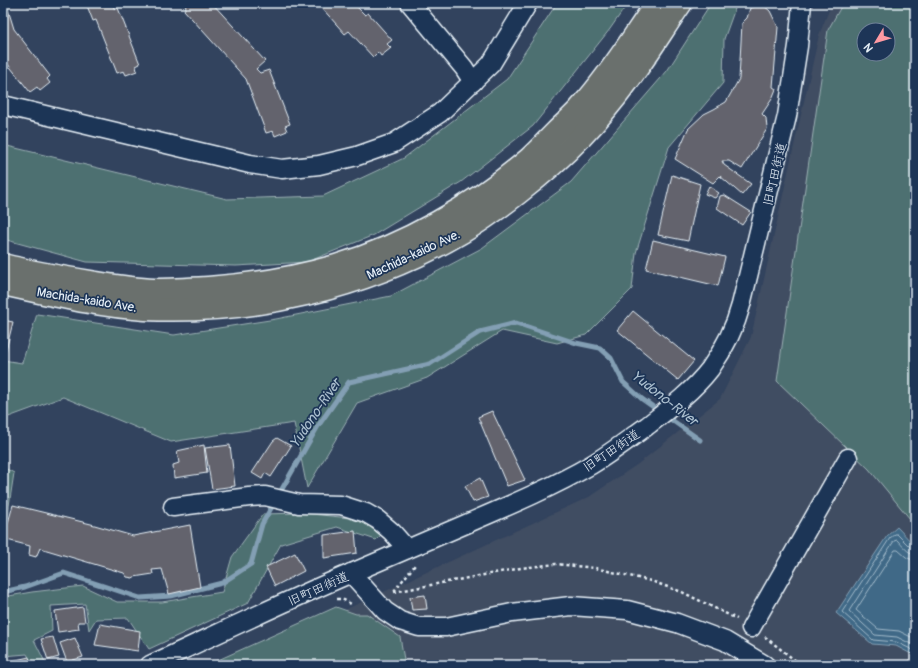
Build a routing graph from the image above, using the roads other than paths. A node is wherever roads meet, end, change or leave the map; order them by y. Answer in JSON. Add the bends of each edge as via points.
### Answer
{"nodes":[{"id":1,"x":410,"y":3,"type":"edge"},
{"id":2,"x":528,"y":3,"type":"edge"},
{"id":3,"x":657,"y":3,"type":"edge"},
{"id":4,"x":681,"y":3,"type":"edge"},
{"id":5,"x":802,"y":3,"type":"edge"},
{"id":6,"x":473,"y":82,"type":"junction"},
{"id":7,"x":3,"y":105,"type":"edge"},
{"id":8,"x":3,"y":266,"type":"edge"},
{"id":9,"x":3,"y":284,"type":"edge"},
{"id":10,"x":848,"y":458,"type":"dead end"},
{"id":11,"x":173,"y":507,"type":"dead end"},
{"id":12,"x":413,"y":554,"type":"junction"},
{"id":13,"x":351,"y":573,"type":"junction"},
{"id":14,"x":752,"y":628,"type":"road end"},
{"id":15,"x":150,"y":665,"type":"edge"},
{"id":16,"x":765,"y":665,"type":"edge"}],
"edges":[{"from":1,"to":6,"type":"street"},
{"from":2,"to":6,"type":"street","via":[[491,64]]},
{"from":3,"to":8,"type":"main road","name":"Machida-kaido Ave.","via":[[606,77],[582,106],[530,158],[470,204],[437,223],[371,254],[337,266],[265,282],[190,289],[154,290],[118,286]]},
{"from":4,"to":9,"type":"main road","name":"Machida-kaido Ave.","via":[[627,82],[579,139],[552,166],[463,232],[397,265],[362,278],[290,298],[255,304],[179,310],[106,305]]},
{"from":5,"to":12,"type":"street","name":"旧町田街道","via":[[787,116],[762,225],[738,318],[710,369],[682,397],[615,450],[564,480]]},
{"from":6,"to":7,"type":"street","via":[[440,113],[394,143],[357,156],[319,165],[282,169],[250,164]]},
{"from":10,"to":14,"type":"street"},
{"from":11,"to":12,"type":"street","via":[[249,496],[265,496],[299,504],[341,505],[378,520]]},
{"from":12,"to":13,"type":"street","name":"旧町田街道"},
{"from":13,"to":15,"type":"street","name":"旧町田街道"},
{"from":13,"to":16,"type":"street","via":[[385,611],[400,622],[419,627],[446,627],[512,613],[571,606],[627,610],[677,623],[725,641]]}]}
